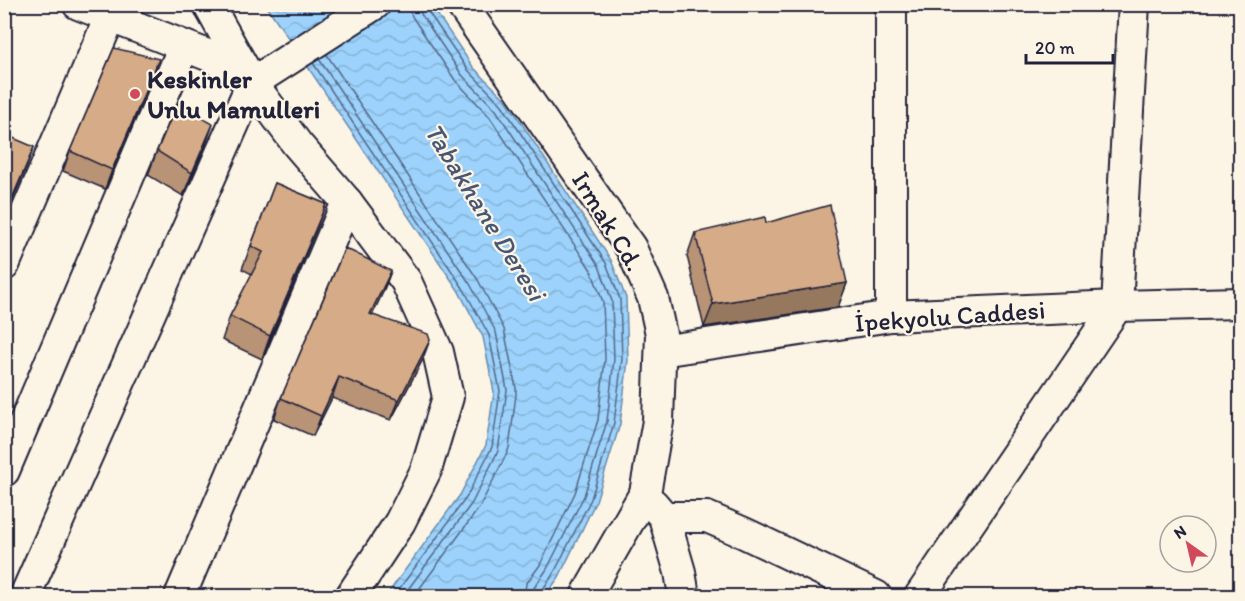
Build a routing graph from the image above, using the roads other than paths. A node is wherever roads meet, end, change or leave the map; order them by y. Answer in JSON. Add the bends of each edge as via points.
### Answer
{"nodes":[{"id":1,"x":78,"y":4,"type":"edge"},
{"id":2,"x":208,"y":4,"type":"edge"},
{"id":3,"x":375,"y":4,"type":"edge"},
{"id":4,"x":461,"y":4,"type":"edge"},
{"id":5,"x":891,"y":4,"type":"edge"},
{"id":6,"x":1134,"y":4,"type":"edge"},
{"id":7,"x":110,"y":17,"type":"junction"},
{"id":8,"x":183,"y":46,"type":"junction"},
{"id":9,"x":252,"y":83,"type":"junction"},
{"id":10,"x":347,"y":202,"type":"junction"},
{"id":11,"x":4,"y":265,"type":"edge"},
{"id":12,"x":1240,"y":303,"type":"edge"},
{"id":13,"x":1117,"y":306,"type":"junction"},
{"id":14,"x":891,"y":316,"type":"junction"},
{"id":15,"x":661,"y":351,"type":"junction"},
{"id":16,"x":4,"y":471,"type":"edge"},
{"id":17,"x":645,"y":493,"type":"junction"},
{"id":18,"x":664,"y":517,"type":"junction"},
{"id":19,"x":24,"y":597,"type":"edge"},
{"id":20,"x":180,"y":597,"type":"edge"},
{"id":21,"x":351,"y":597,"type":"edge"},
{"id":22,"x":586,"y":597,"type":"edge"},
{"id":23,"x":684,"y":597,"type":"edge"},
{"id":24,"x":876,"y":597,"type":"edge"},
{"id":25,"x":920,"y":597,"type":"edge"}],
"edges":[{"from":1,"to":7,"type":"street"},
{"from":2,"to":9,"type":"street"},
{"from":3,"to":9,"type":"street"},
{"from":4,"to":15,"type":"street","name":"Irmak Cd.","via":[[631,248],[653,298]]},
{"from":5,"to":14,"type":"street"},
{"from":6,"to":13,"type":"street"},
{"from":7,"to":8,"type":"street"},
{"from":7,"to":11,"type":"street"},
{"from":8,"to":9,"type":"street","via":[[210,56]]},
{"from":8,"to":16,"type":"street"},
{"from":9,"to":10,"type":"street"},
{"from":9,"to":19,"type":"street"},
{"from":10,"to":20,"type":"street"},
{"from":10,"to":21,"type":"street","via":[[406,281],[438,352],[448,397],[426,470],[400,522]]},
{"from":12,"to":13,"type":"street","name":"İpekyolu Caddesi"},
{"from":13,"to":14,"type":"street","name":"İpekyolu Caddesi"},
{"from":13,"to":25,"type":"street"},
{"from":14,"to":15,"type":"street","name":"İpekyolu Caddesi"},
{"from":15,"to":17,"type":"street","name":"Irmak Cd.","via":[[658,421]]},
{"from":17,"to":18,"type":"street"},
{"from":17,"to":22,"type":"street","name":"Irmak Cd."},
{"from":18,"to":23,"type":"street"},
{"from":18,"to":24,"type":"street","via":[[707,517]]}]}
